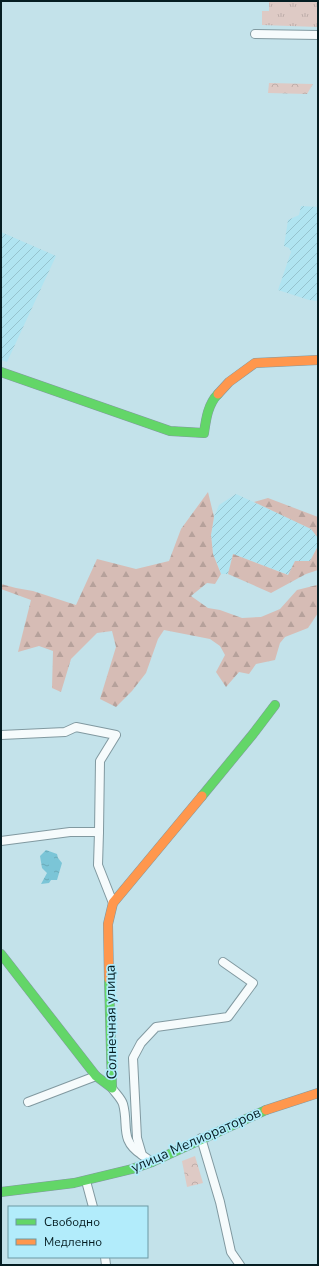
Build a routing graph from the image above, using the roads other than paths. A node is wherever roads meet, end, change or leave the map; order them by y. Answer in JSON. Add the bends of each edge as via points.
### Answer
{"nodes":[{"id":1,"x":255,"y":34,"type":"dead end"},
{"id":2,"x":318,"y":35,"type":"edge"},
{"id":3,"x":318,"y":360,"type":"edge"},
{"id":4,"x":1,"y":372,"type":"edge"},
{"id":5,"x":275,"y":705,"type":"dead end"},
{"id":6,"x":1,"y":735,"type":"edge"},
{"id":7,"x":99,"y":832,"type":"junction"},
{"id":8,"x":1,"y":841,"type":"edge"},
{"id":9,"x":113,"y":903,"type":"junction"},
{"id":10,"x":1,"y":954,"type":"edge"},
{"id":11,"x":223,"y":962,"type":"dead end"},
{"id":12,"x":96,"y":1076,"type":"junction"},
{"id":13,"x":112,"y":1088,"type":"junction"},
{"id":14,"x":318,"y":1093,"type":"edge"},
{"id":15,"x":28,"y":1102,"type":"dead end"},
{"id":16,"x":201,"y":1138,"type":"junction"},
{"id":17,"x":142,"y":1156,"type":"junction"},
{"id":18,"x":152,"y":1162,"type":"junction"},
{"id":19,"x":86,"y":1181,"type":"junction"},
{"id":20,"x":1,"y":1192,"type":"edge"},
{"id":21,"x":93,"y":1206,"type":"edge"},
{"id":22,"x":240,"y":1265,"type":"edge"}],
"edges":[{"from":1,"to":2,"type":"street"},
{"from":3,"to":4,"type":"street","via":[[255,363],[229,382],[214,398],[206,417],[204,433],[170,431]]},
{"from":5,"to":9,"type":"street"},
{"from":6,"to":7,"type":"street","via":[[65,732],[76,727],[116,735],[100,761]]},
{"from":7,"to":8,"type":"street","via":[[70,832]]},
{"from":7,"to":9,"type":"street","via":[[98,865]]},
{"from":9,"to":13,"type":"street","name":"Солнечная улица","via":[[108,924]]},
{"from":10,"to":12,"type":"street","name":"Солнечная улица"},
{"from":11,"to":17,"type":"street","via":[[253,983],[228,1018],[156,1027],[141,1043],[133,1058],[137,1138]]},
{"from":12,"to":13,"type":"street","name":"Солнечная улица"},
{"from":12,"to":15,"type":"street"},
{"from":13,"to":17,"type":"street","via":[[122,1102],[127,1141],[133,1150]]},
{"from":14,"to":16,"type":"street","name":"улица Мелиораторов","via":[[258,1112]]},
{"from":16,"to":18,"type":"street","name":"улица Мелиораторов"},
{"from":16,"to":22,"type":"street","via":[[220,1202],[231,1252]]},
{"from":17,"to":18,"type":"street"},
{"from":18,"to":19,"type":"street","name":"улица Мелиораторов"},
{"from":19,"to":20,"type":"street","name":"улица Мелиораторов"},
{"from":19,"to":21,"type":"street"}]}
